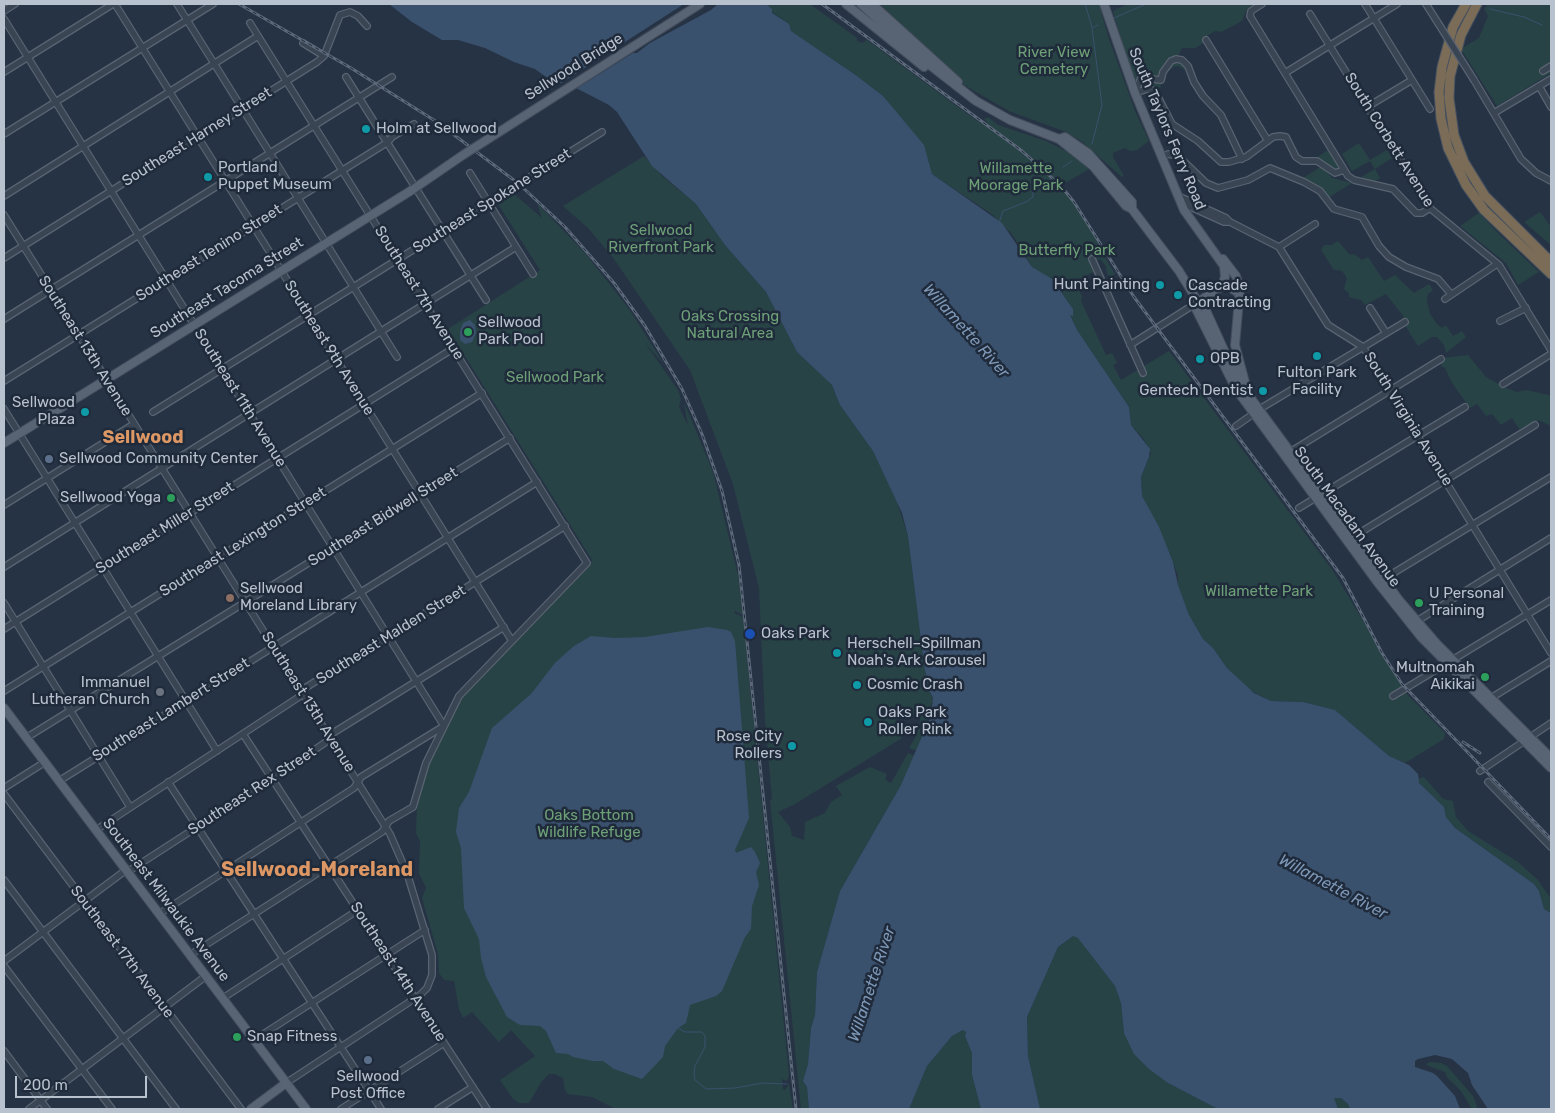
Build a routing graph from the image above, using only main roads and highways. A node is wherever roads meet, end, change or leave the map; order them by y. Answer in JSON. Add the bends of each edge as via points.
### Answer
{"nodes":[{"id":1,"x":700,"y":4,"type":"edge"},
{"id":2,"x":846,"y":4,"type":"edge"},
{"id":3,"x":861,"y":4,"type":"edge"},
{"id":4,"x":872,"y":4,"type":"edge"},
{"id":5,"x":1104,"y":4,"type":"edge"},
{"id":6,"x":1466,"y":4,"type":"edge"},
{"id":7,"x":1477,"y":4,"type":"edge"},
{"id":8,"x":946,"y":78,"type":"junction"},
{"id":9,"x":966,"y":94,"type":"junction"},
{"id":10,"x":1059,"y":140,"type":"junction"},
{"id":11,"x":463,"y":155,"type":"joint"},
{"id":12,"x":1090,"y":164,"type":"junction"},
{"id":13,"x":1099,"y":164,"type":"junction"},
{"id":14,"x":1132,"y":209,"type":"junction"},
{"id":15,"x":1216,"y":255,"type":"junction"},
{"id":16,"x":1551,"y":262,"type":"edge"},
{"id":17,"x":1551,"y":274,"type":"edge"},
{"id":18,"x":1186,"y":282,"type":"junction"},
{"id":19,"x":1221,"y":287,"type":"junction"},
{"id":20,"x":1240,"y":294,"type":"junction"},
{"id":21,"x":1198,"y":302,"type":"junction"},
{"id":22,"x":1247,"y":392,"type":"junction"},
{"id":23,"x":1257,"y":412,"type":"junction"},
{"id":24,"x":4,"y":443,"type":"edge"},
{"id":25,"x":1318,"y":496,"type":"junction"},
{"id":26,"x":1380,"y":581,"type":"junction"},
{"id":27,"x":1450,"y":662,"type":"junction"},
{"id":28,"x":4,"y":708,"type":"edge"},
{"id":29,"x":1526,"y":738,"type":"junction"},
{"id":30,"x":1551,"y":758,"type":"edge"},
{"id":31,"x":1551,"y":768,"type":"edge"},
{"id":32,"x":286,"y":1083,"type":"junction"},
{"id":33,"x":251,"y":1109,"type":"edge"},
{"id":34,"x":306,"y":1109,"type":"edge"}],
"edges":[{"from":1,"to":11,"type":"main road","name":"Sellwood Bridge","bridge":true},
{"from":2,"to":8,"type":"main road","via":[[939,78]]},
{"from":3,"to":8,"type":"main road","name":"South Macadam Avenue"},
{"from":4,"to":9,"type":"main road","via":[[962,86]]},
{"from":5,"to":15,"type":"main road","name":"South Taylors Ferry Road","via":[[1135,93],[1180,200],[1190,220]]},
{"from":6,"to":17,"type":"highway","via":[[1453,27],[1442,67],[1439,92],[1448,148],[1466,185],[1484,210]]},
{"from":7,"to":16,"type":"highway","via":[[1461,35],[1450,76],[1454,135],[1464,162],[1485,196]]},
{"from":8,"to":9,"type":"main road","name":"South Macadam Avenue"},
{"from":9,"to":10,"type":"main road","name":"South Macadam Avenue","via":[[991,111]]},
{"from":10,"to":12,"type":"main road","name":"South Macadam Avenue"},
{"from":10,"to":13,"type":"main road","name":"South Macadam Avenue","via":[[1065,138],[1072,142]]},
{"from":11,"to":24,"type":"main road","name":"Southeast Tacoma Street"},
{"from":12,"to":13,"type":"main road"},
{"from":12,"to":14,"type":"main road","name":"South Macadam Avenue"},
{"from":13,"to":14,"type":"main road","name":"South Macadam Avenue","via":[[1132,202]]},
{"from":14,"to":18,"type":"main road","name":"South Macadam Avenue"},
{"from":15,"to":19,"type":"main road","name":"South Taylors Ferry Road","via":[[1225,270]]},
{"from":15,"to":20,"type":"main road","via":[[1236,276]]},
{"from":18,"to":19,"type":"main road","via":[[1201,288]]},
{"from":18,"to":21,"type":"main road","name":"South Macadam Avenue"},
{"from":19,"to":20,"type":"main road","via":[[1228,286]]},
{"from":19,"to":21,"type":"main road"},
{"from":20,"to":22,"type":"main road","via":[[1236,345]]},
{"from":21,"to":22,"type":"main road","name":"South Macadam Avenue","via":[[1203,304]]},
{"from":21,"to":23,"type":"main road","name":"South Macadam Avenue","via":[[1196,309],[1222,364]]},
{"from":22,"to":23,"type":"main road","name":"South Macadam Avenue"},
{"from":23,"to":25,"type":"main road","name":"South Macadam Avenue"},
{"from":23,"to":25,"type":"main road","name":"South Macadam Avenue","via":[[1290,452]]},
{"from":25,"to":26,"type":"main road","name":"South Macadam Avenue"},
{"from":25,"to":26,"type":"main road","name":"South Macadam Avenue","via":[[1352,537]]},
{"from":26,"to":27,"type":"main road","name":"South Macadam Avenue"},
{"from":26,"to":27,"type":"main road","name":"South Macadam Avenue","via":[[1421,637]]},
{"from":27,"to":29,"type":"main road","name":"South Macadam Avenue"},
{"from":27,"to":29,"type":"main road","name":"South Macadam Avenue","via":[[1491,698]]},
{"from":28,"to":32,"type":"main road","name":"Southeast Milwaukie Avenue"},
{"from":29,"to":30,"type":"main road","name":"South Macadam Avenue"},
{"from":29,"to":31,"type":"main road","name":"South Macadam Avenue"},
{"from":32,"to":33,"type":"main road"},
{"from":32,"to":34,"type":"main road","name":"Southeast Milwaukie Avenue"}]}
